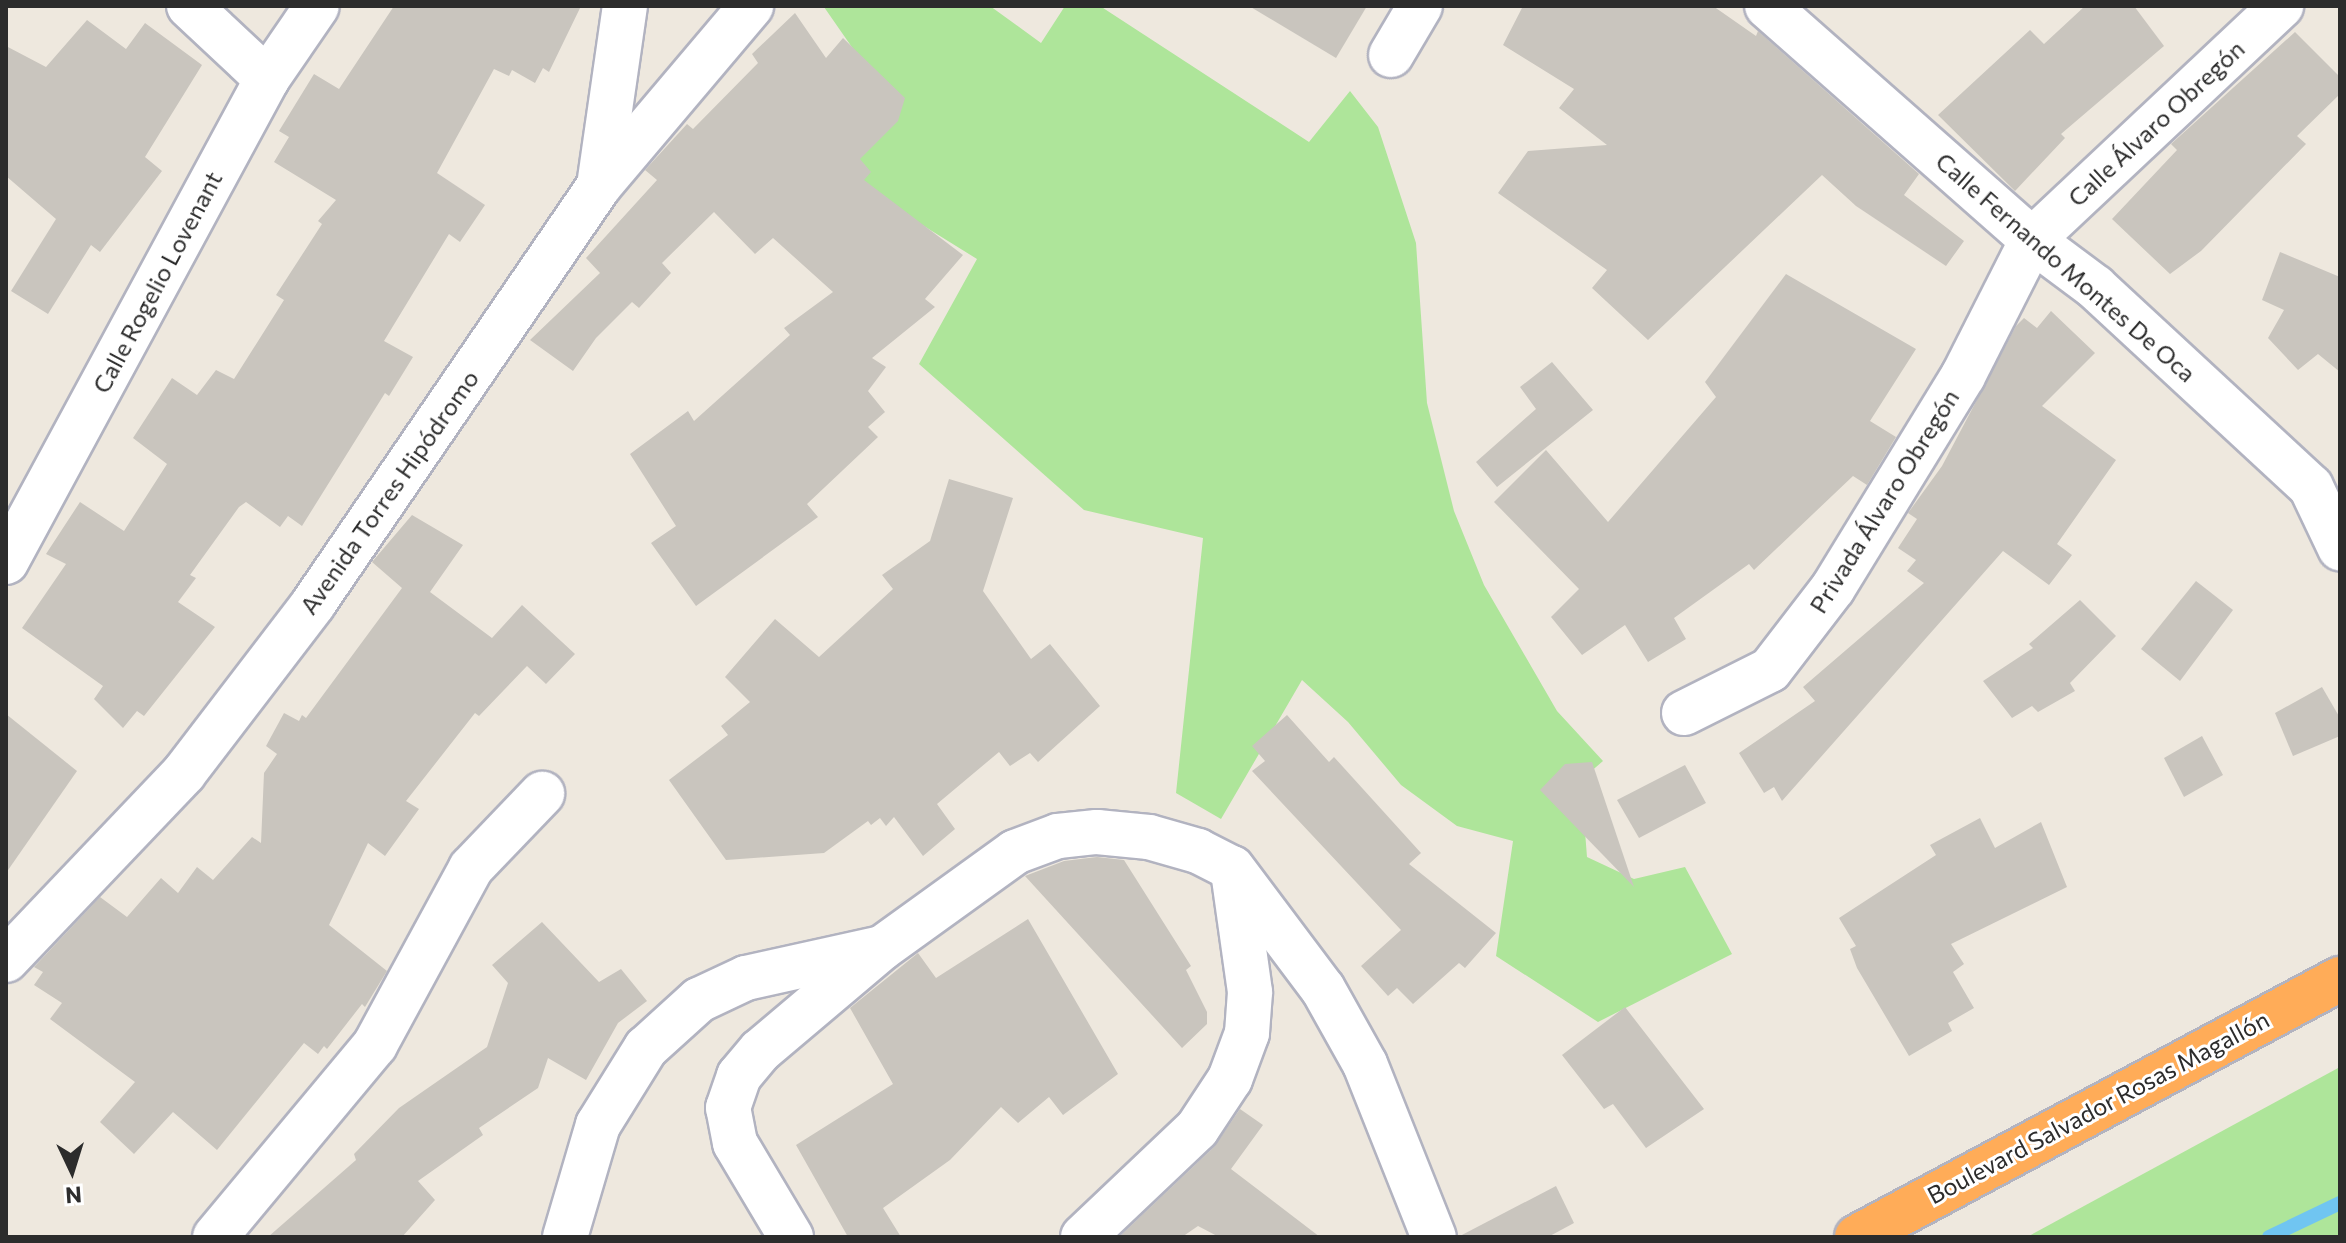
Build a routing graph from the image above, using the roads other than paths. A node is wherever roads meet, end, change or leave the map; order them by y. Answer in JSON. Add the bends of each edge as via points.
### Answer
{"nodes":[{"id":1,"x":189,"y":6,"type":"edge"},
{"id":2,"x":317,"y":6,"type":"edge"},
{"id":3,"x":625,"y":6,"type":"edge"},
{"id":4,"x":751,"y":6,"type":"edge"},
{"id":5,"x":1420,"y":6,"type":"edge"},
{"id":6,"x":2281,"y":6,"type":"edge"},
{"id":7,"x":1781,"y":10,"type":"edge"},
{"id":8,"x":1391,"y":55,"type":"dead end"},
{"id":9,"x":267,"y":79,"type":"junction"},
{"id":10,"x":599,"y":186,"type":"junction"},
{"id":11,"x":2032,"y":240,"type":"junction"},
{"id":12,"x":2340,"y":548,"type":"edge"},
{"id":13,"x":6,"y":562,"type":"edge"},
{"id":14,"x":1684,"y":713,"type":"dead end"},
{"id":15,"x":542,"y":794,"type":"dead end"},
{"id":16,"x":1232,"y":868,"type":"junction"},
{"id":17,"x":882,"y":948,"type":"junction"},
{"id":18,"x":6,"y":960,"type":"edge"},
{"id":19,"x":2340,"y":979,"type":"edge"},
{"id":20,"x":215,"y":1237,"type":"edge"},
{"id":21,"x":565,"y":1237,"type":"edge"},
{"id":22,"x":791,"y":1237,"type":"edge"},
{"id":23,"x":1083,"y":1237,"type":"edge"},
{"id":24,"x":1434,"y":1237,"type":"edge"},
{"id":25,"x":1857,"y":1237,"type":"edge"}],
"edges":[{"from":1,"to":9,"type":"street"},
{"from":2,"to":9,"type":"street","name":"Calle Rogelio Lovenant"},
{"from":3,"to":10,"type":"street"},
{"from":4,"to":10,"type":"street","name":"Avenida Torres Hipódromo"},
{"from":5,"to":8,"type":"street"},
{"from":6,"to":11,"type":"street","name":"Calle Álvaro Obregón"},
{"from":7,"to":11,"type":"street","name":"Calle Fernando Montes De Oca"},
{"from":9,"to":13,"type":"street","name":"Calle Rogelio Lovenant"},
{"from":10,"to":18,"type":"street","name":"Avenida Torres Hipódromo","via":[[313,604],[240,701],[184,773]]},
{"from":11,"to":12,"type":"street","name":"Calle Fernando Montes De Oca","via":[[2095,287],[2311,487]]},
{"from":11,"to":14,"type":"street","name":"Privada Álvaro Obregón","via":[[1963,376],[1833,588],[1770,670]]},
{"from":15,"to":20,"type":"street","via":[[471,868],[375,1045]]},
{"from":16,"to":17,"type":"street","via":[[1198,851],[1149,837],[1097,832],[1058,836],[1015,852]]},
{"from":16,"to":23,"type":"street","via":[[1250,992],[1247,1033],[1230,1079],[1197,1129]]},
{"from":16,"to":24,"type":"street","via":[[1323,989],[1365,1064]]},
{"from":17,"to":21,"type":"street","via":[[746,978],[699,1000],[646,1048],[598,1125]]},
{"from":17,"to":22,"type":"street","via":[[760,1051],[739,1076],[728,1108],[735,1143]]},
{"from":19,"to":25,"type":"highway","name":"Boulevard Salvador Rosas Magallón"}]}
